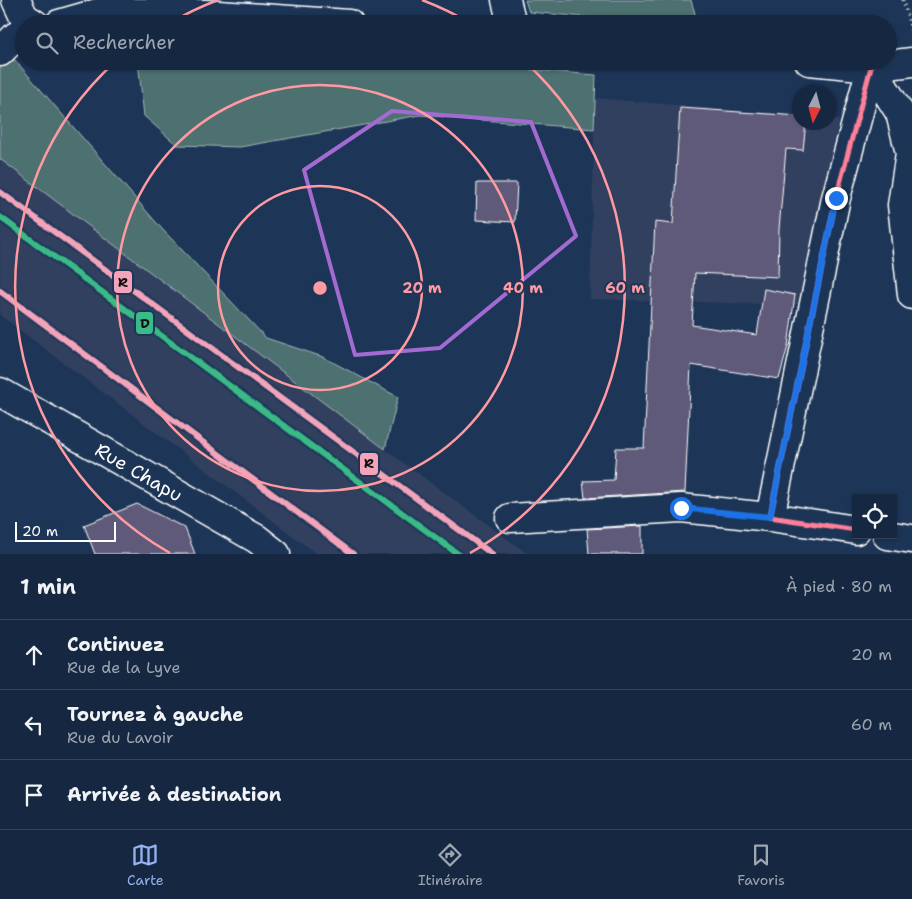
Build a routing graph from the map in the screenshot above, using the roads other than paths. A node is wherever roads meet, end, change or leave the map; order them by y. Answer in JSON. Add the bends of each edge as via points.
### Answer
{"nodes":[{"id":1,"x":16,"y":0,"type":"edge"},
{"id":2,"x":76,"y":0,"type":"edge"},
{"id":3,"x":150,"y":0,"type":"edge"},
{"id":4,"x":506,"y":0,"type":"edge"},
{"id":5,"x":204,"y":14,"type":"junction"},
{"id":6,"x":23,"y":15,"type":"edge"},
{"id":7,"x":69,"y":15,"type":"edge"},
{"id":8,"x":90,"y":15,"type":"edge"},
{"id":9,"x":218,"y":15,"type":"edge"},
{"id":10,"x":510,"y":15,"type":"edge"},
{"id":11,"x":0,"y":19,"type":"edge"},
{"id":12,"x":15,"y":37,"type":"edge"},
{"id":13,"x":0,"y":52,"type":"edge"},
{"id":14,"x":912,"y":62,"type":"edge"},
{"id":15,"x":897,"y":64,"type":"edge"},
{"id":16,"x":870,"y":70,"type":"edge"},
{"id":17,"x":873,"y":70,"type":"edge"},
{"id":18,"x":912,"y":295,"type":"edge"},
{"id":19,"x":0,"y":392,"type":"edge"},
{"id":20,"x":770,"y":517,"type":"junction"},
{"id":21,"x":510,"y":518,"type":"dead end"},
{"id":22,"x":852,"y":529,"type":"edge"},
{"id":23,"x":897,"y":537,"type":"edge"},
{"id":24,"x":912,"y":539,"type":"edge"},
{"id":25,"x":276,"y":554,"type":"edge"}],
"edges":[{"from":1,"to":6,"type":"street"},
{"from":1,"to":11,"type":"street"},
{"from":2,"to":7,"type":"street"},
{"from":3,"to":5,"type":"street"},
{"from":4,"to":10,"type":"street"},
{"from":5,"to":8,"type":"street","via":[[101,12]]},
{"from":5,"to":9,"type":"street"},
{"from":12,"to":13,"type":"street"},
{"from":14,"to":15,"type":"street"},
{"from":16,"to":20,"type":"street","via":[[836,198]]},
{"from":17,"to":18,"type":"street","via":[[900,113],[910,153],[902,205]]},
{"from":19,"to":25,"type":"street","name":"Rue Chapu","via":[[257,539]]},
{"from":20,"to":21,"type":"street","via":[[681,508]]},
{"from":20,"to":22,"type":"street"},
{"from":23,"to":24,"type":"street"}]}
